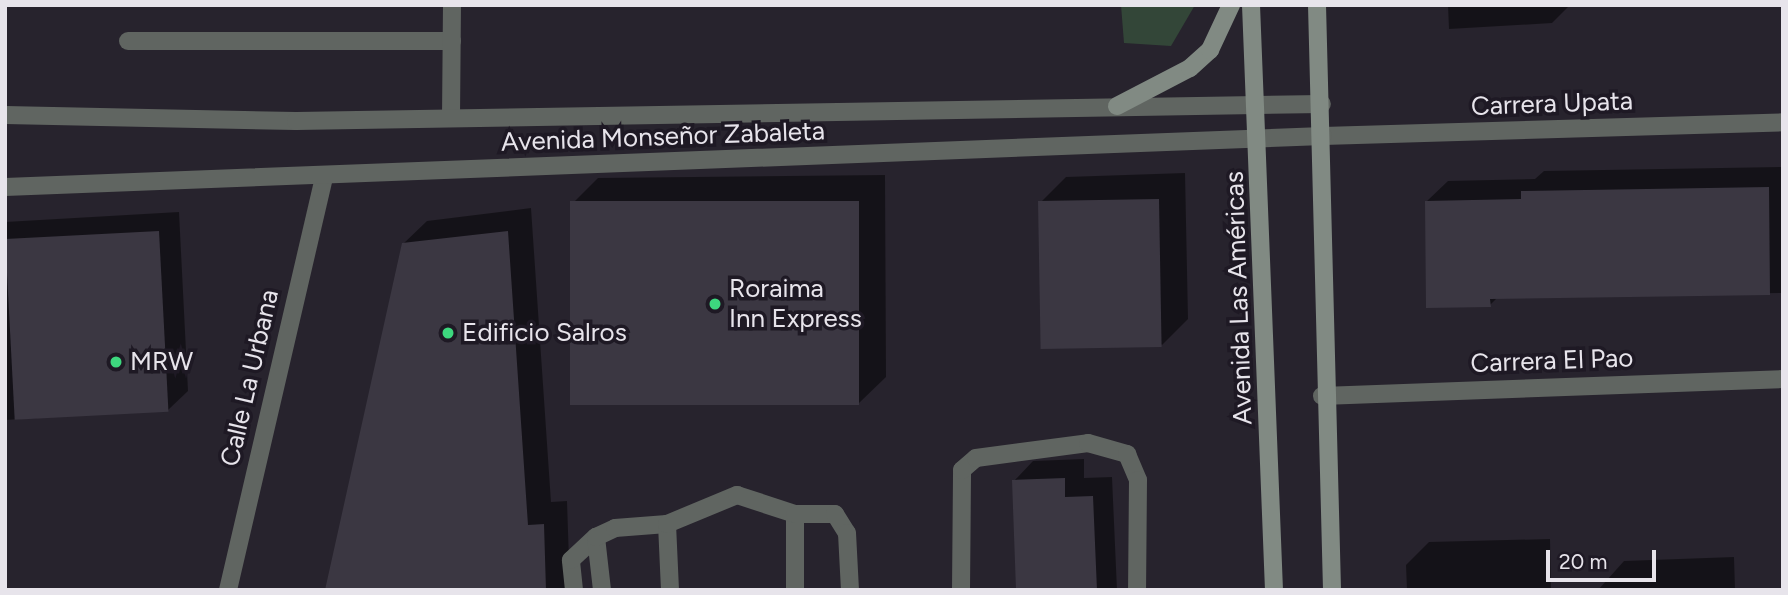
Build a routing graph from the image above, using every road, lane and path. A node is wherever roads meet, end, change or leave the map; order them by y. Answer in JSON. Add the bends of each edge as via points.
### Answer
{"nodes":[{"id":1,"x":452,"y":5,"type":"edge"},
{"id":2,"x":1231,"y":5,"type":"edge"},
{"id":3,"x":1251,"y":5,"type":"edge"},
{"id":4,"x":1317,"y":5,"type":"edge"},
{"id":5,"x":128,"y":41,"type":"dead end"},
{"id":6,"x":452,"y":41,"type":"junction"},
{"id":7,"x":1258,"y":104,"type":"junction"},
{"id":8,"x":1322,"y":104,"type":"junction"},
{"id":9,"x":1117,"y":106,"type":"junction"},
{"id":10,"x":5,"y":115,"type":"edge"},
{"id":11,"x":451,"y":118,"type":"junction"},
{"id":12,"x":1783,"y":122,"type":"edge"},
{"id":13,"x":1323,"y":136,"type":"junction"},
{"id":14,"x":1260,"y":140,"type":"junction"},
{"id":15,"x":324,"y":177,"type":"junction"},
{"id":16,"x":5,"y":187,"type":"edge"},
{"id":17,"x":1783,"y":379,"type":"edge"},
{"id":18,"x":1322,"y":396,"type":"junction"},
{"id":19,"x":795,"y":513,"type":"junction"},
{"id":20,"x":667,"y":524,"type":"junction"},
{"id":21,"x":596,"y":537,"type":"junction"},
{"id":22,"x":228,"y":590,"type":"edge"},
{"id":23,"x":574,"y":590,"type":"edge"},
{"id":24,"x":602,"y":590,"type":"edge"},
{"id":25,"x":670,"y":590,"type":"edge"},
{"id":26,"x":795,"y":590,"type":"edge"},
{"id":27,"x":850,"y":590,"type":"edge"},
{"id":28,"x":961,"y":590,"type":"edge"},
{"id":29,"x":1137,"y":590,"type":"edge"},
{"id":30,"x":1274,"y":590,"type":"edge"},
{"id":31,"x":1332,"y":590,"type":"edge"}],
"edges":[{"from":1,"to":6,"type":"street"},
{"from":2,"to":9,"type":"main road","via":[[1210,50],[1190,68]]},
{"from":3,"to":7,"type":"main road","name":"Avenida Las Américas"},
{"from":4,"to":8,"type":"main road"},
{"from":5,"to":6,"type":"street"},
{"from":6,"to":11,"type":"street"},
{"from":7,"to":8,"type":"street","name":"Avenida Monseñor Zabaleta"},
{"from":7,"to":9,"type":"street","name":"Avenida Monseñor Zabaleta"},
{"from":7,"to":14,"type":"main road","name":"Avenida Las Américas"},
{"from":8,"to":13,"type":"main road"},
{"from":9,"to":11,"type":"street","name":"Avenida Monseñor Zabaleta"},
{"from":10,"to":11,"type":"street","name":"Avenida Monseñor Zabaleta"},
{"from":12,"to":13,"type":"street","name":"Carrera Upata"},
{"from":13,"to":14,"type":"street","name":"Avenida Monseñor Zabaleta"},
{"from":13,"to":18,"type":"main road"},
{"from":14,"to":15,"type":"street","name":"Avenida Monseñor Zabaleta"},
{"from":14,"to":30,"type":"main road","name":"Avenida Las Américas"},
{"from":15,"to":16,"type":"street","name":"Avenida Monseñor Zabaleta"},
{"from":15,"to":22,"type":"street","name":"Calle La Urbana"},
{"from":17,"to":18,"type":"street","name":"Carrera El Pao"},
{"from":18,"to":31,"type":"main road"},
{"from":19,"to":20,"type":"street","via":[[737,495],[705,503]]},
{"from":19,"to":26,"type":"street"},
{"from":19,"to":27,"type":"street","via":[[835,514],[844,522]]},
{"from":20,"to":21,"type":"street","via":[[615,528]]},
{"from":20,"to":25,"type":"street"},
{"from":21,"to":23,"type":"street","via":[[571,560]]},
{"from":21,"to":24,"type":"street"},
{"from":28,"to":29,"type":"street","via":[[962,470],[976,457],[1088,443],[1127,454],[1138,480]]}]}
